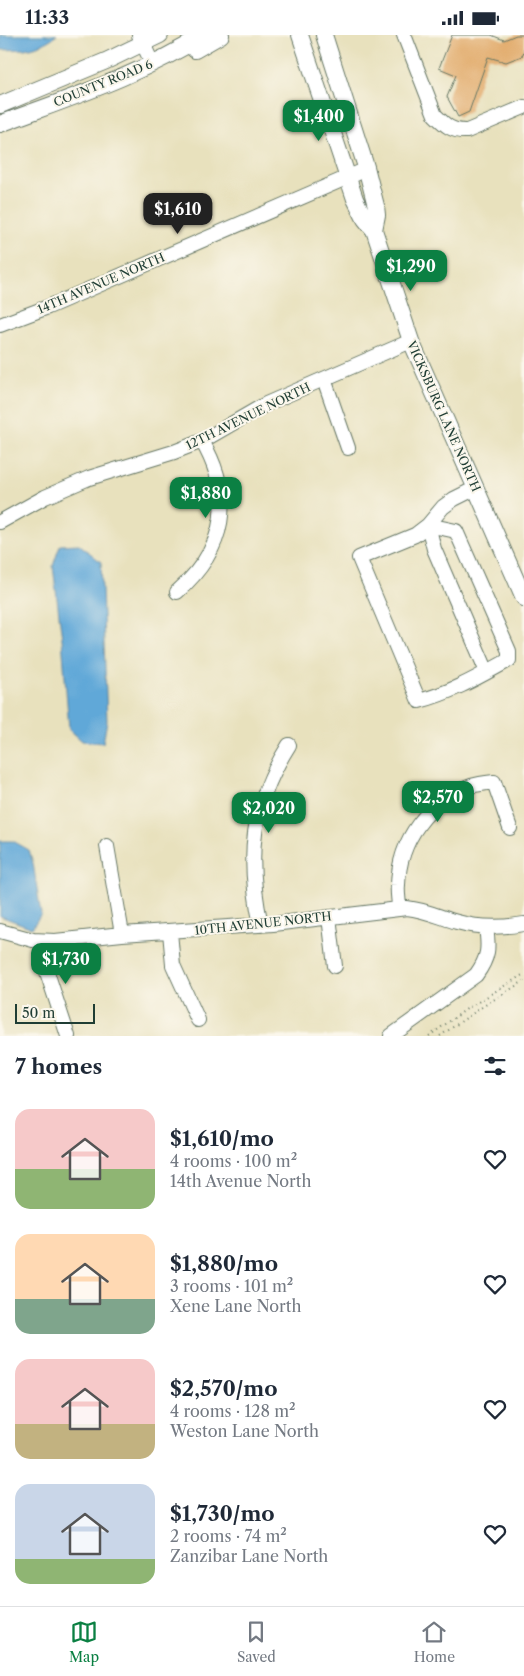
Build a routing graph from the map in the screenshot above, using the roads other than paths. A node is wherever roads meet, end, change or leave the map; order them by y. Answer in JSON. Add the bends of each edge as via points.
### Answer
{"nodes":[{"id":1,"x":160,"y":35,"type":"edge"},
{"id":2,"x":204,"y":35,"type":"edge"},
{"id":3,"x":221,"y":35,"type":"edge"},
{"id":4,"x":324,"y":35,"type":"edge"},
{"id":5,"x":404,"y":35,"type":"edge"},
{"id":6,"x":300,"y":37,"type":"edge"},
{"id":7,"x":141,"y":39,"type":"edge"},
{"id":8,"x":156,"y":62,"type":"junction"},
{"id":9,"x":0,"y":105,"type":"edge"},
{"id":10,"x":524,"y":107,"type":"edge"},
{"id":11,"x":0,"y":124,"type":"edge"},
{"id":12,"x":367,"y":169,"type":"junction"},
{"id":13,"x":348,"y":177,"type":"junction"},
{"id":14,"x":374,"y":230,"type":"junction"},
{"id":15,"x":0,"y":325,"type":"edge"},
{"id":16,"x":411,"y":341,"type":"junction"},
{"id":17,"x":324,"y":379,"type":"junction"},
{"id":18,"x":202,"y":441,"type":"junction"},
{"id":19,"x":348,"y":448,"type":"dead end"},
{"id":20,"x":476,"y":488,"type":"junction"},
{"id":21,"x":0,"y":522,"type":"edge"},
{"id":22,"x":428,"y":525,"type":"junction"},
{"id":23,"x":177,"y":592,"type":"dead end"},
{"id":24,"x":524,"y":598,"type":"edge"},
{"id":25,"x":487,"y":672,"type":"junction"},
{"id":26,"x":289,"y":745,"type":"dead end"},
{"id":27,"x":510,"y":828,"type":"dead end"},
{"id":28,"x":107,"y":846,"type":"dead end"},
{"id":29,"x":399,"y":908,"type":"junction"},
{"id":30,"x":329,"y":917,"type":"junction"},
{"id":31,"x":524,"y":924,"type":"edge"},
{"id":32,"x":261,"y":925,"type":"junction"},
{"id":33,"x":486,"y":927,"type":"junction"},
{"id":34,"x":0,"y":931,"type":"edge"},
{"id":35,"x":170,"y":932,"type":"junction"},
{"id":36,"x":122,"y":934,"type":"junction"},
{"id":37,"x":45,"y":941,"type":"junction"},
{"id":38,"x":335,"y":966,"type":"dead end"},
{"id":39,"x":198,"y":1020,"type":"dead end"},
{"id":40,"x":68,"y":1036,"type":"edge"},
{"id":41,"x":391,"y":1036,"type":"edge"}],
"edges":[{"from":1,"to":7,"type":"main road","name":"COUNTY ROAD 6"},
{"from":2,"to":8,"type":"main road","name":"COUNTY ROAD 6"},
{"from":3,"to":8,"type":"main road","via":[[188,54]]},
{"from":4,"to":12,"type":"main road","name":"VICKSBURG LANE NORTH"},
{"from":5,"to":10,"type":"street","via":[[435,115],[444,125],[457,131],[467,131]]},
{"from":6,"to":13,"type":"main road","name":"VICKSBURG LANE NORTH"},
{"from":7,"to":8,"type":"street"},
{"from":7,"to":9,"type":"main road","name":"COUNTY ROAD 6","via":[[76,73]]},
{"from":8,"to":11,"type":"main road","name":"COUNTY ROAD 6"},
{"from":12,"to":13,"type":"street","name":"14TH AVENUE NORTH"},
{"from":12,"to":14,"type":"main road","name":"VICKSBURG LANE NORTH","via":[[376,206]]},
{"from":13,"to":14,"type":"main road","name":"VICKSBURG LANE NORTH","via":[[359,207]]},
{"from":13,"to":15,"type":"street","name":"14TH AVENUE NORTH"},
{"from":14,"to":16,"type":"main road","name":"VICKSBURG LANE NORTH"},
{"from":16,"to":17,"type":"street","name":"12TH AVENUE NORTH"},
{"from":16,"to":20,"type":"main road","name":"VICKSBURG LANE NORTH"},
{"from":17,"to":18,"type":"street","name":"12TH AVENUE NORTH","via":[[266,404]]},
{"from":17,"to":19,"type":"street"},
{"from":18,"to":21,"type":"street","name":"12TH AVENUE NORTH","via":[[89,478]]},
{"from":18,"to":23,"type":"street","via":[[213,459],[219,480],[222,500],[220,521],[215,543],[206,561]]},
{"from":20,"to":22,"type":"street","via":[[443,507]]},
{"from":20,"to":24,"type":"main road","name":"VICKSBURG LANE NORTH"},
{"from":22,"to":25,"type":"street","via":[[434,549]]},
{"from":22,"to":25,"type":"street","via":[[456,531],[509,651],[509,661]]},
{"from":22,"to":25,"type":"street","via":[[415,535],[359,558],[419,701]]},
{"from":26,"to":32,"type":"street","via":[[267,787],[253,841],[252,870]]},
{"from":27,"to":29,"type":"street","via":[[494,782],[472,786],[433,807],[418,824],[404,849],[398,886]]},
{"from":28,"to":36,"type":"street"},
{"from":29,"to":30,"type":"street","name":"10TH AVENUE NORTH"},
{"from":29,"to":33,"type":"street","name":"10TH AVENUE NORTH","via":[[422,909],[459,923]]},
{"from":30,"to":32,"type":"street","name":"10TH AVENUE NORTH"},
{"from":30,"to":38,"type":"street"},
{"from":31,"to":33,"type":"street","name":"10TH AVENUE NORTH"},
{"from":32,"to":35,"type":"street","name":"10TH AVENUE NORTH"},
{"from":33,"to":41,"type":"street","via":[[488,954],[476,975]]},
{"from":34,"to":37,"type":"street","name":"10TH AVENUE NORTH"},
{"from":35,"to":36,"type":"street","name":"10TH AVENUE NORTH"},
{"from":35,"to":39,"type":"street","via":[[173,965]]},
{"from":36,"to":37,"type":"street","name":"10TH AVENUE NORTH"},
{"from":37,"to":40,"type":"street","via":[[46,969]]}]}
